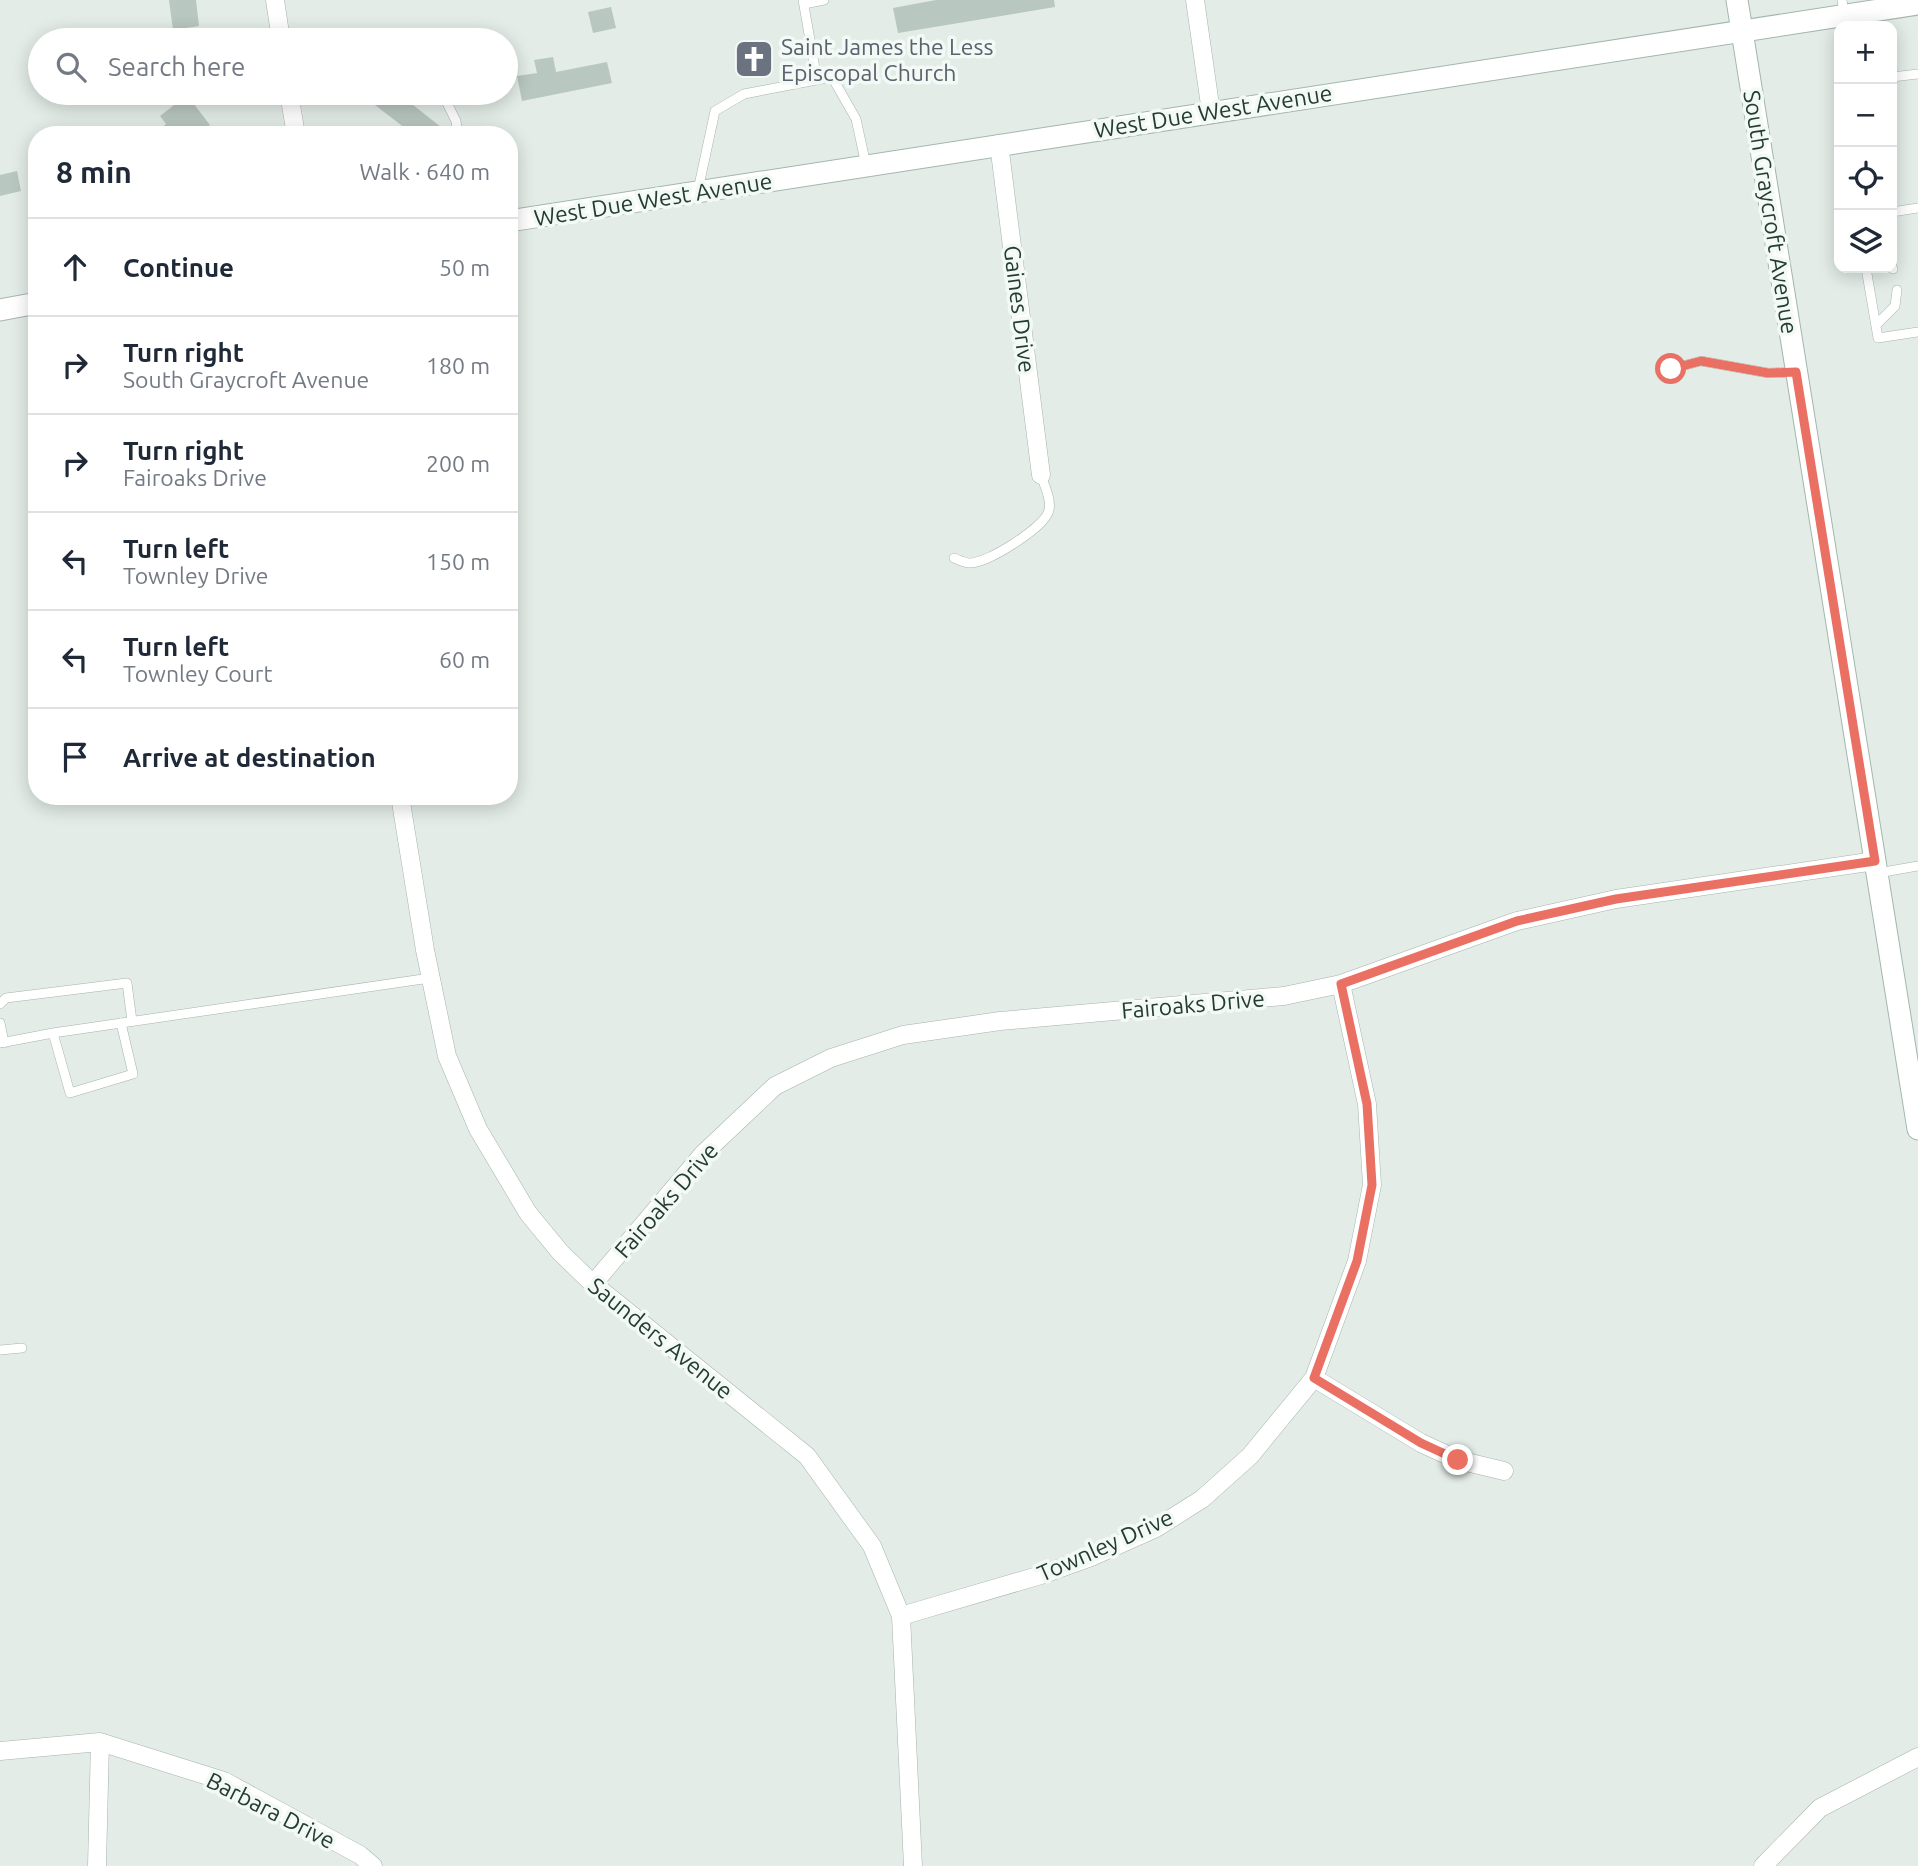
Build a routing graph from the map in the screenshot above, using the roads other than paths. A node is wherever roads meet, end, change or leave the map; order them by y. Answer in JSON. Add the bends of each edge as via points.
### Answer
{"nodes":[{"id":1,"x":275,"y":0,"type":"edge"},
{"id":2,"x":824,"y":0,"type":"edge"},
{"id":3,"x":1195,"y":0,"type":"edge"},
{"id":4,"x":1737,"y":0,"type":"edge"},
{"id":5,"x":804,"y":2,"type":"edge"},
{"id":6,"x":1894,"y":4,"type":"edge"},
{"id":7,"x":1918,"y":4,"type":"edge"},
{"id":8,"x":1843,"y":7,"type":"edge"},
{"id":9,"x":279,"y":28,"type":"edge"},
{"id":10,"x":1742,"y":30,"type":"junction"},
{"id":11,"x":1918,"y":74,"type":"edge"},
{"id":12,"x":1897,"y":76,"type":"edge"},
{"id":13,"x":817,"y":80,"type":"junction"},
{"id":14,"x":291,"y":105,"type":"edge"},
{"id":15,"x":448,"y":105,"type":"edge"},
{"id":16,"x":1211,"y":112,"type":"junction"},
{"id":17,"x":294,"y":126,"type":"edge"},
{"id":18,"x":457,"y":126,"type":"edge"},
{"id":19,"x":999,"y":144,"type":"junction"},
{"id":20,"x":866,"y":165,"type":"junction"},
{"id":21,"x":698,"y":192,"type":"junction"},
{"id":22,"x":1918,"y":208,"type":"edge"},
{"id":23,"x":1897,"y":211,"type":"edge"},
{"id":24,"x":518,"y":220,"type":"edge"},
{"id":25,"x":1867,"y":273,"type":"edge"},
{"id":26,"x":1897,"y":289,"type":"dead end"},
{"id":27,"x":28,"y":305,"type":"edge"},
{"id":28,"x":0,"y":310,"type":"edge"},
{"id":29,"x":1875,"y":325,"type":"junction"},
{"id":30,"x":1918,"y":332,"type":"edge"},
{"id":31,"x":1671,"y":369,"type":"dead end"},
{"id":32,"x":1796,"y":372,"type":"junction"},
{"id":33,"x":1041,"y":475,"type":"joint"},
{"id":34,"x":954,"y":558,"type":"dead end"},
{"id":35,"x":401,"y":805,"type":"edge"},
{"id":36,"x":1918,"y":866,"type":"edge"},
{"id":37,"x":1876,"y":868,"type":"junction"},
{"id":38,"x":430,"y":978,"type":"junction"},
{"id":39,"x":1341,"y":984,"type":"junction"},
{"id":40,"x":0,"y":1004,"type":"edge"},
{"id":41,"x":132,"y":1021,"type":"junction"},
{"id":42,"x":0,"y":1023,"type":"edge"},
{"id":43,"x":121,"y":1023,"type":"junction"},
{"id":44,"x":53,"y":1033,"type":"junction"},
{"id":45,"x":2,"y":1043,"type":"edge"},
{"id":46,"x":1912,"y":1054,"type":"edge"},
{"id":47,"x":1918,"y":1129,"type":"edge"},
{"id":48,"x":593,"y":1284,"type":"junction"},
{"id":49,"x":22,"y":1348,"type":"dead end"},
{"id":50,"x":0,"y":1350,"type":"edge"},
{"id":51,"x":1314,"y":1378,"type":"junction"},
{"id":52,"x":1504,"y":1471,"type":"dead end"},
{"id":53,"x":901,"y":1616,"type":"junction"},
{"id":54,"x":100,"y":1742,"type":"junction"},
{"id":55,"x":0,"y":1751,"type":"edge"},
{"id":56,"x":1918,"y":1757,"type":"edge"},
{"id":57,"x":97,"y":1866,"type":"edge"},
{"id":58,"x":373,"y":1866,"type":"edge"},
{"id":59,"x":913,"y":1866,"type":"edge"},
{"id":60,"x":1763,"y":1866,"type":"edge"}],
"edges":[{"from":1,"to":9,"type":"street"},
{"from":2,"to":5,"type":"lane"},
{"from":3,"to":16,"type":"street"},
{"from":4,"to":10,"type":"main road","name":"South Graycroft Avenue"},
{"from":5,"to":13,"type":"lane"},
{"from":6,"to":7,"type":"main road","name":"West Due West Avenue"},
{"from":6,"to":8,"type":"main road","name":"West Due West Avenue"},
{"from":8,"to":10,"type":"main road","name":"West Due West Avenue"},
{"from":10,"to":16,"type":"main road","name":"West Due West Avenue"},
{"from":10,"to":32,"type":"main road","name":"South Graycroft Avenue"},
{"from":11,"to":12,"type":"lane"},
{"from":13,"to":20,"type":"lane","via":[[832,77],[850,108]]},
{"from":13,"to":21,"type":"lane","via":[[744,94],[715,111]]},
{"from":14,"to":17,"type":"street"},
{"from":15,"to":18,"type":"lane"},
{"from":16,"to":19,"type":"main road","name":"West Due West Avenue"},
{"from":19,"to":20,"type":"main road","name":"West Due West Avenue"},
{"from":19,"to":33,"type":"street","name":"Gaines Drive"},
{"from":20,"to":21,"type":"main road","name":"West Due West Avenue"},
{"from":21,"to":24,"type":"main road","name":"West Due West Avenue"},
{"from":22,"to":23,"type":"lane"},
{"from":25,"to":29,"type":"lane"},
{"from":26,"to":29,"type":"lane","via":[[1895,306]]},
{"from":27,"to":28,"type":"main road"},
{"from":29,"to":30,"type":"lane","via":[[1878,338]]},
{"from":31,"to":32,"type":"lane","via":[[1701,361],[1768,373]]},
{"from":32,"to":37,"type":"main road","name":"South Graycroft Avenue"},
{"from":33,"to":34,"type":"lane","via":[[1049,502],[1043,519],[1021,539],[984,560],[970,563]]},
{"from":35,"to":38,"type":"street","name":"Saunders Avenue"},
{"from":36,"to":37,"type":"lane"},
{"from":37,"to":39,"type":"street","name":"Fairoaks Drive","via":[[1616,899],[1517,921]]},
{"from":37,"to":46,"type":"main road","name":"South Graycroft Avenue"},
{"from":38,"to":41,"type":"lane"},
{"from":38,"to":48,"type":"street","name":"Saunders Avenue","via":[[447,1056],[491,1154],[528,1213]]},
{"from":39,"to":48,"type":"street","name":"Fairoaks Drive","via":[[1284,996],[1000,1021],[903,1035],[831,1058],[775,1086],[703,1154]]},
{"from":39,"to":51,"type":"street","name":"Townley Drive","via":[[1367,1104],[1372,1185],[1357,1261]]},
{"from":40,"to":41,"type":"lane","via":[[6,998],[127,983]]},
{"from":41,"to":43,"type":"lane"},
{"from":42,"to":45,"type":"lane"},
{"from":43,"to":44,"type":"lane"},
{"from":43,"to":44,"type":"lane","via":[[133,1074],[70,1093]]},
{"from":44,"to":45,"type":"lane"},
{"from":46,"to":47,"type":"main road","name":"South Graycroft Avenue"},
{"from":48,"to":53,"type":"street","name":"Saunders Avenue","via":[[807,1456],[872,1546]]},
{"from":49,"to":50,"type":"lane"},
{"from":51,"to":52,"type":"street","via":[[1433,1449]]},
{"from":51,"to":53,"type":"street","name":"Townley Drive","via":[[1250,1457],[1202,1499],[1156,1528],[1041,1575]]},
{"from":53,"to":59,"type":"street","name":"Saunders Avenue"},
{"from":54,"to":55,"type":"street","name":"Barbara Drive"},
{"from":54,"to":57,"type":"street"},
{"from":54,"to":58,"type":"street","name":"Barbara Drive","via":[[224,1781]]},
{"from":56,"to":60,"type":"street","via":[[1820,1808]]}]}
